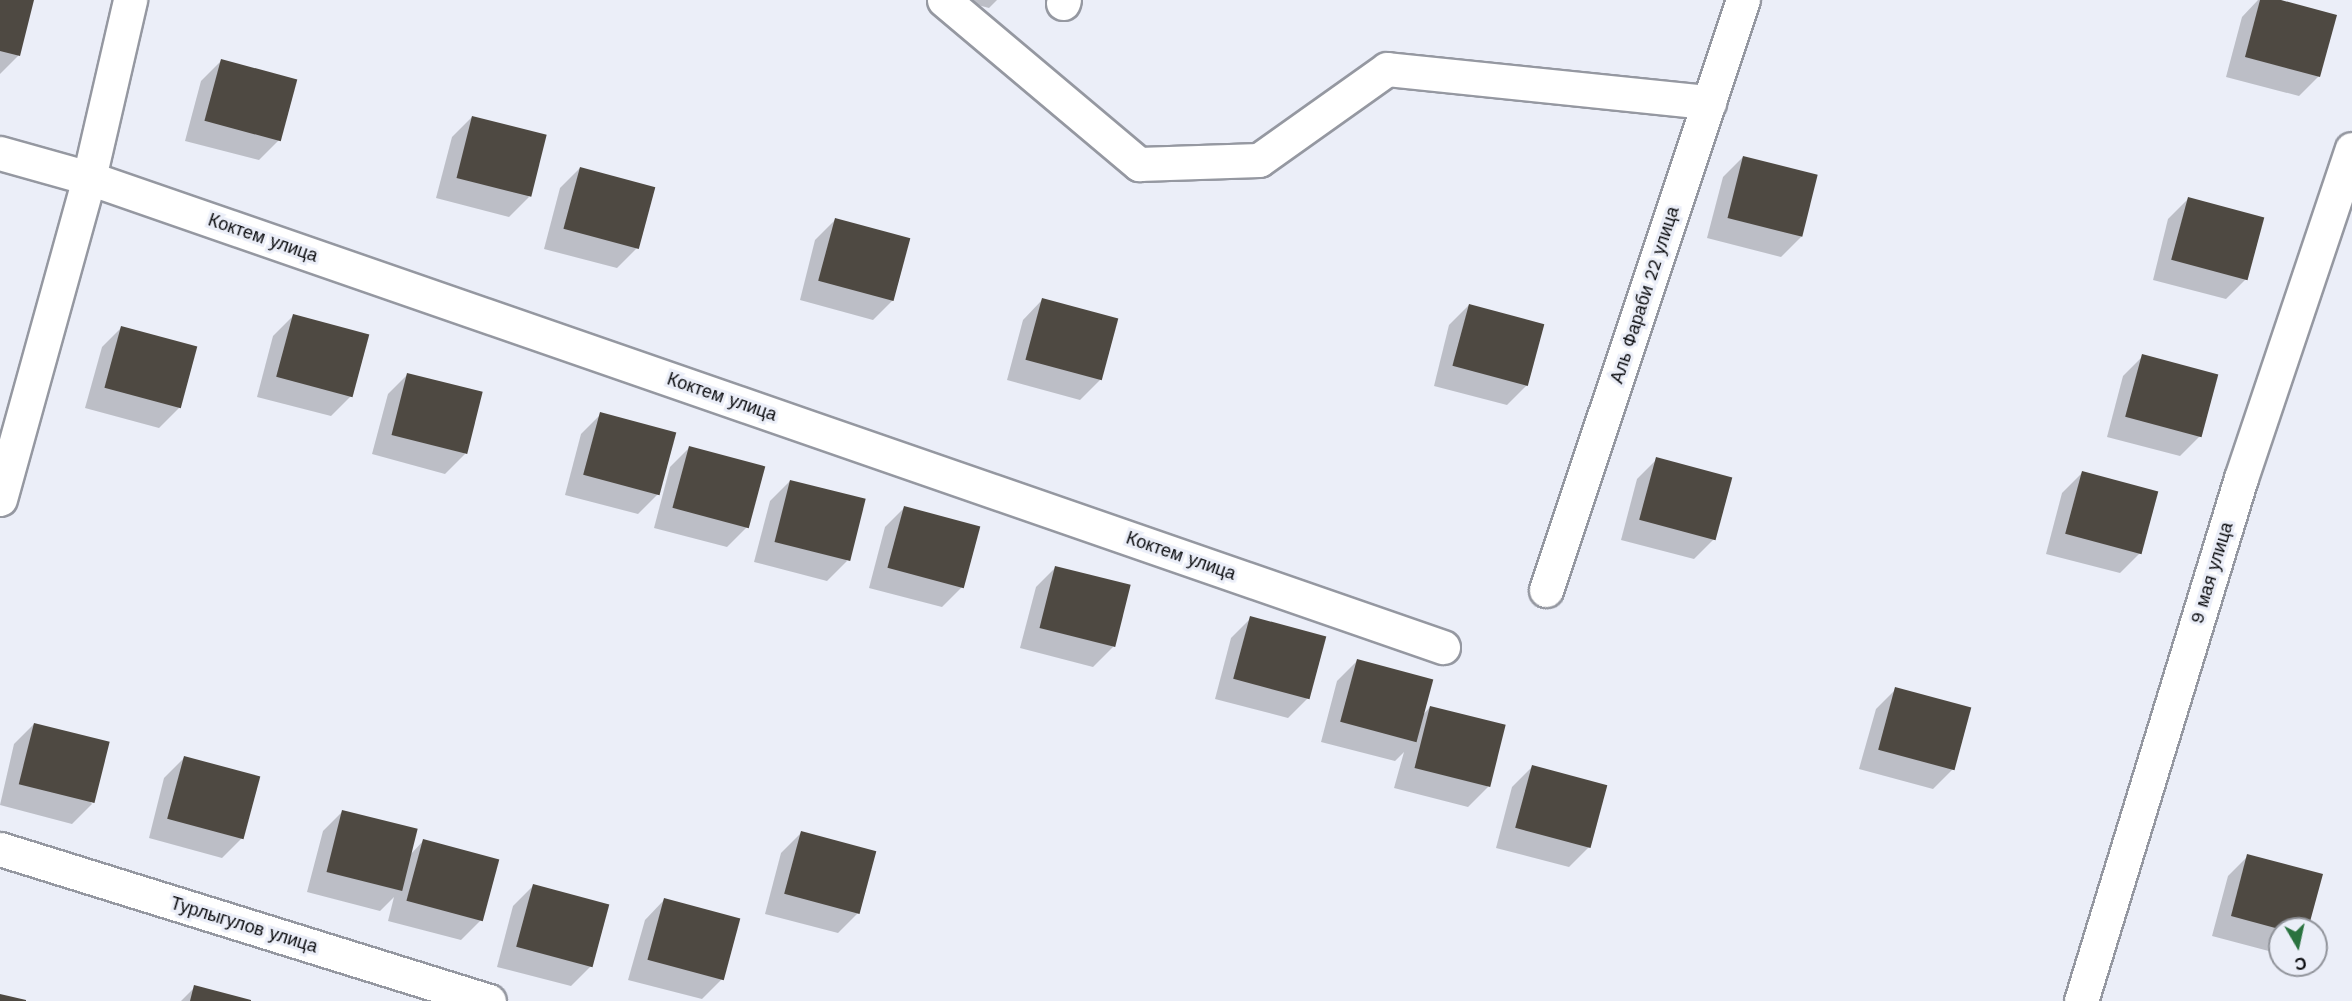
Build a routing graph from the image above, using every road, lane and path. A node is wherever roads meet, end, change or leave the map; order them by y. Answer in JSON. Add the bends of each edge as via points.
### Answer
{"nodes":[{"id":1,"x":130,"y":0,"type":"edge"},
{"id":2,"x":944,"y":0,"type":"edge"},
{"id":3,"x":1743,"y":0,"type":"edge"},
{"id":4,"x":1709,"y":102,"type":"junction"},
{"id":5,"x":2352,"y":149,"type":"edge"},
{"id":6,"x":0,"y":153,"type":"edge"},
{"id":7,"x":89,"y":178,"type":"junction"},
{"id":8,"x":0,"y":499,"type":"edge"},
{"id":9,"x":1546,"y":590,"type":"dead end"},
{"id":10,"x":1443,"y":647,"type":"dead end"},
{"id":11,"x":0,"y":849,"type":"edge"},
{"id":12,"x":489,"y":1001,"type":"edge"},
{"id":13,"x":2081,"y":1001,"type":"edge"}],
"edges":[{"from":1,"to":7,"type":"street"},
{"from":2,"to":4,"type":"street","via":[[1139,164],[1259,160],[1387,69]]},
{"from":3,"to":4,"type":"street","name":"Аль Фараби 22 улица"},
{"from":4,"to":9,"type":"street","name":"Аль Фараби 22 улица"},
{"from":5,"to":13,"type":"street","name":"9 мая улица","via":[[2241,478]]},
{"from":6,"to":7,"type":"street","name":"Коктем улица"},
{"from":7,"to":8,"type":"street"},
{"from":7,"to":10,"type":"street","name":"Коктем улица"},
{"from":11,"to":12,"type":"street","name":"Турлыгулов улица"}]}
